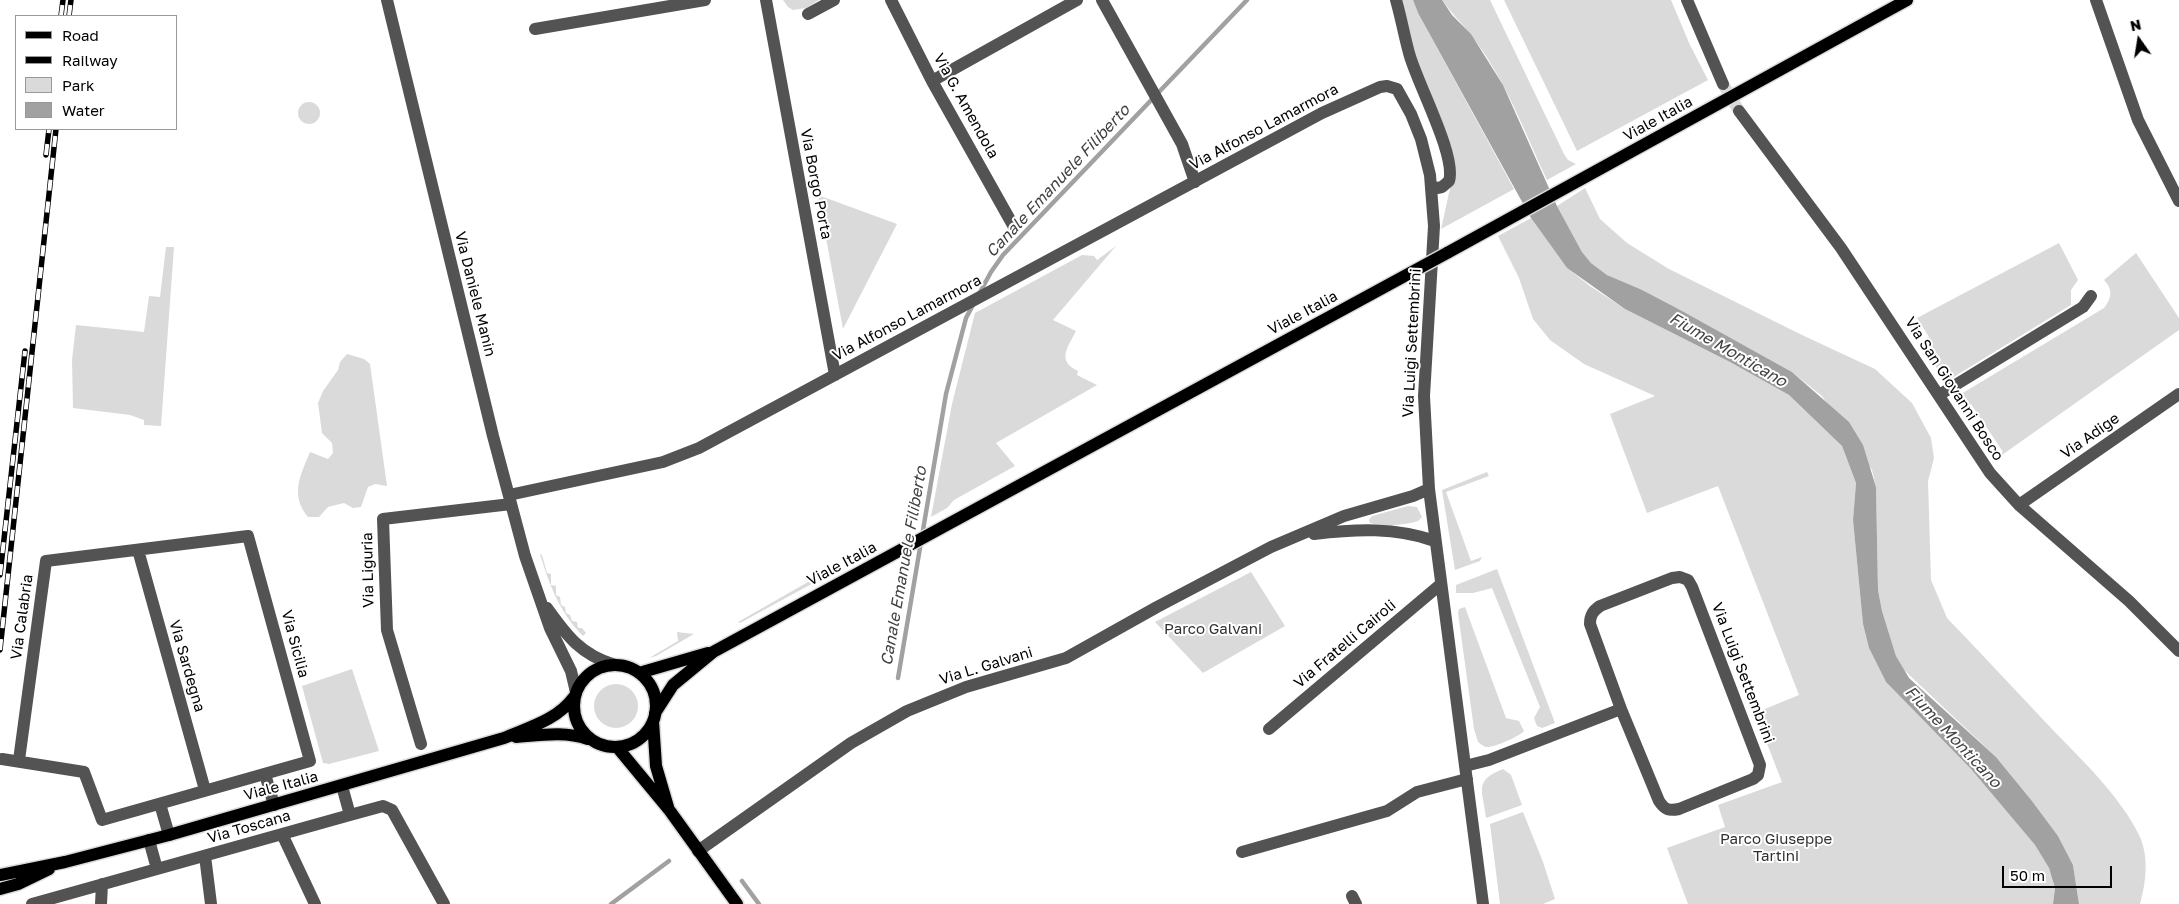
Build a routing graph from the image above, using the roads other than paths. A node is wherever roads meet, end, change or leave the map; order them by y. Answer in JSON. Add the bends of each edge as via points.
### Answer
{"nodes":[{"id":1,"x":387,"y":0,"type":"edge"},
{"id":2,"x":705,"y":0,"type":"edge"},
{"id":3,"x":766,"y":0,"type":"edge"},
{"id":4,"x":834,"y":0,"type":"edge"},
{"id":5,"x":891,"y":0,"type":"edge"},
{"id":6,"x":1077,"y":0,"type":"edge"},
{"id":7,"x":1102,"y":0,"type":"edge"},
{"id":8,"x":1396,"y":0,"type":"edge"},
{"id":9,"x":1687,"y":0,"type":"edge"},
{"id":10,"x":1907,"y":0,"type":"edge"},
{"id":11,"x":2096,"y":0,"type":"edge"},
{"id":12,"x":664,"y":3,"type":"edge"},
{"id":13,"x":808,"y":14,"type":"dead end"},
{"id":14,"x":535,"y":29,"type":"dead end"},
{"id":15,"x":932,"y":81,"type":"junction"},
{"id":16,"x":1723,"y":84,"type":"tunnel mouth"},
{"id":17,"x":1739,"y":111,"type":"tunnel mouth"},
{"id":18,"x":1195,"y":182,"type":"junction"},
{"id":19,"x":1432,"y":189,"type":"junction"},
{"id":20,"x":2179,"y":201,"type":"edge"},
{"id":21,"x":1014,"y":227,"type":"dead end"},
{"id":22,"x":2091,"y":296,"type":"dead end"},
{"id":23,"x":835,"y":374,"type":"junction"},
{"id":24,"x":2179,"y":394,"type":"edge"},
{"id":25,"x":1939,"y":395,"type":"junction"},
{"id":26,"x":1429,"y":489,"type":"junction"},
{"id":27,"x":510,"y":500,"type":"junction"},
{"id":28,"x":2019,"y":505,"type":"junction"},
{"id":29,"x":248,"y":536,"type":"joint"},
{"id":30,"x":1298,"y":536,"type":"junction"},
{"id":31,"x":1435,"y":541,"type":"junction"},
{"id":32,"x":138,"y":550,"type":"junction"},
{"id":33,"x":1442,"y":584,"type":"junction"},
{"id":34,"x":537,"y":594,"type":"junction"},
{"id":35,"x":2179,"y":651,"type":"edge"},
{"id":36,"x":713,"y":652,"type":"junction"},
{"id":37,"x":615,"y":665,"type":"junction"},
{"id":38,"x":639,"y":673,"type":"junction"},
{"id":39,"x":575,"y":694,"type":"junction"},
{"id":40,"x":1621,"y":709,"type":"junction"},
{"id":41,"x":654,"y":717,"type":"junction"},
{"id":42,"x":1269,"y":729,"type":"dead end"},
{"id":43,"x":504,"y":738,"type":"junction"},
{"id":44,"x":593,"y":741,"type":"junction"},
{"id":45,"x":421,"y":744,"type":"dead end"},
{"id":46,"x":617,"y":747,"type":"junction"},
{"id":47,"x":2,"y":759,"type":"dead end"},
{"id":48,"x":20,"y":760,"type":"junction"},
{"id":49,"x":1465,"y":766,"type":"junction"},
{"id":50,"x":265,"y":774,"type":"junction"},
{"id":51,"x":1466,"y":779,"type":"junction"},
{"id":52,"x":342,"y":786,"type":"junction"},
{"id":53,"x":205,"y":790,"type":"junction"},
{"id":54,"x":160,"y":804,"type":"junction"},
{"id":55,"x":274,"y":805,"type":"junction"},
{"id":56,"x":670,"y":811,"type":"junction"},
{"id":57,"x":350,"y":815,"type":"junction"},
{"id":58,"x":282,"y":834,"type":"junction"},
{"id":59,"x":169,"y":835,"type":"junction"},
{"id":60,"x":149,"y":840,"type":"junction"},
{"id":61,"x":698,"y":851,"type":"junction"},
{"id":62,"x":1242,"y":852,"type":"dead end"},
{"id":63,"x":205,"y":856,"type":"junction"},
{"id":64,"x":66,"y":862,"type":"junction"},
{"id":65,"x":157,"y":869,"type":"junction"},
{"id":66,"x":0,"y":875,"type":"edge"},
{"id":67,"x":102,"y":884,"type":"junction"},
{"id":68,"x":0,"y":888,"type":"edge"},
{"id":69,"x":32,"y":904,"type":"edge"},
{"id":70,"x":101,"y":904,"type":"edge"},
{"id":71,"x":211,"y":904,"type":"edge"},
{"id":72,"x":314,"y":904,"type":"edge"},
{"id":73,"x":444,"y":904,"type":"edge"},
{"id":74,"x":737,"y":904,"type":"edge"},
{"id":75,"x":1483,"y":904,"type":"edge"}],
"edges":[{"from":1,"to":27,"type":"street","name":"Via Daniele Manin"},
{"from":2,"to":12,"type":"street"},
{"from":3,"to":23,"type":"street","name":"Via Borgo Porta"},
{"from":4,"to":13,"type":"street"},
{"from":5,"to":15,"type":"street","name":"Via G. Amendola"},
{"from":6,"to":15,"type":"street"},
{"from":7,"to":18,"type":"street","via":[[1182,144]]},
{"from":8,"to":19,"type":"street","via":[[1409,54],[1449,162],[1449,181]]},
{"from":9,"to":16,"type":"street"},
{"from":10,"to":36,"type":"main road","name":"Viale Italia","bridge":true},
{"from":11,"to":20,"type":"street","via":[[2138,120]]},
{"from":12,"to":14,"type":"street"},
{"from":15,"to":21,"type":"street","name":"Via G. Amendola"},
{"from":17,"to":25,"type":"street","name":"Via San Giovanni Bosco","via":[[1841,248]]},
{"from":18,"to":19,"type":"street","name":"Via Alfonso Lamarmora","via":[[1322,113],[1360,94],[1386,86],[1400,93],[1411,114],[1421,139]]},
{"from":18,"to":23,"type":"street","name":"Via Alfonso Lamarmora"},
{"from":19,"to":26,"type":"street","name":"Via Luigi Settembrini","via":[[1432,280],[1424,396]]},
{"from":22,"to":25,"type":"street","via":[[2083,307]]},
{"from":23,"to":27,"type":"street","name":"Via Alfonso Lamarmora","via":[[737,429],[686,453]]},
{"from":24,"to":28,"type":"street","name":"Via Adige"},
{"from":25,"to":28,"type":"street","name":"Via San Giovanni Bosco","via":[[1990,473]]},
{"from":26,"to":30,"type":"street","name":"Via L. Galvani","via":[[1344,516]]},
{"from":26,"to":31,"type":"street","name":"Via Luigi Settembrini"},
{"from":27,"to":34,"type":"street","name":"Via Daniele Manin"},
{"from":27,"to":45,"type":"street","name":"Via Liguria","via":[[383,519],[387,630]]},
{"from":28,"to":35,"type":"street","name":"Via San Giovanni Bosco","via":[[2128,601]]},
{"from":29,"to":32,"type":"street","name":"Via Calabria"},
{"from":29,"to":50,"type":"street","name":"Via Sicilia","via":[[310,761]]},
{"from":30,"to":31,"type":"street","via":[[1373,530],[1412,533]]},
{"from":30,"to":61,"type":"street","name":"Via L. Galvani","via":[[1232,566],[1066,658],[966,687],[908,711],[851,743]]},
{"from":31,"to":33,"type":"street","name":"Via Luigi Settembrini"},
{"from":32,"to":48,"type":"street","name":"Via Calabria","via":[[46,561]]},
{"from":32,"to":53,"type":"street","name":"Via Sardegna"},
{"from":33,"to":42,"type":"street","name":"Via Fratelli Cairoli"},
{"from":33,"to":49,"type":"street","name":"Via Luigi Settembrini"},
{"from":34,"to":37,"type":"street","name":"Via Daniele Manin","via":[[584,652]]},
{"from":34,"to":39,"type":"street","name":"Via Daniele Manin","via":[[571,671]]},
{"from":36,"to":38,"type":"main road","name":"Viale Italia"},
{"from":36,"to":41,"type":"main road","name":"Viale Italia","via":[[673,685]]},
{"from":37,"to":38,"type":"main road","via":[[632,668]]},
{"from":37,"to":39,"type":"main road","via":[[590,673]]},
{"from":38,"to":41,"type":"main road","via":[[653,690],[656,702]]},
{"from":39,"to":43,"type":"main road","name":"Viale Italia","via":[[566,708],[556,715]]},
{"from":39,"to":44,"type":"main road","via":[[573,708],[576,721],[582,732]]},
{"from":40,"to":40,"type":"street","name":"Via Luigi Settembrini","via":[[1659,801],[1670,811],[1754,780],[1758,775],[1758,756],[1688,580],[1680,577],[1663,581],[1600,606],[1590,617]]},
{"from":40,"to":49,"type":"street","via":[[1489,760]]},
{"from":41,"to":46,"type":"main road","via":[[641,738],[630,745]]},
{"from":41,"to":56,"type":"main road","via":[[656,766]]},
{"from":43,"to":44,"type":"main road","name":"Viale Italia","via":[[575,735]]},
{"from":43,"to":52,"type":"main road","name":"Viale Italia"},
{"from":44,"to":46,"type":"main road"},
{"from":46,"to":56,"type":"main road"},
{"from":47,"to":48,"type":"street"},
{"from":48,"to":54,"type":"street","via":[[84,772],[102,820]]},
{"from":49,"to":51,"type":"street","name":"Via Luigi Settembrini"},
{"from":50,"to":53,"type":"street"},
{"from":50,"to":55,"type":"street"},
{"from":51,"to":62,"type":"street","via":[[1417,792],[1387,811]]},
{"from":51,"to":75,"type":"street","name":"Via Luigi Settembrini"},
{"from":52,"to":55,"type":"main road","name":"Viale Italia"},
{"from":52,"to":57,"type":"street"},
{"from":53,"to":54,"type":"street"},
{"from":54,"to":59,"type":"street"},
{"from":55,"to":59,"type":"main road","name":"Viale Italia"},
{"from":56,"to":61,"type":"main road"},
{"from":57,"to":58,"type":"street","name":"Via Toscana"},
{"from":57,"to":73,"type":"street","name":"Via Toscana","via":[[383,806],[392,810]]},
{"from":58,"to":63,"type":"street","name":"Via Toscana"},
{"from":58,"to":72,"type":"street"},
{"from":59,"to":60,"type":"main road","name":"Viale Italia"},
{"from":60,"to":64,"type":"main road","name":"Viale Italia"},
{"from":60,"to":65,"type":"street"},
{"from":61,"to":74,"type":"main road"},
{"from":63,"to":65,"type":"street","name":"Via Toscana"},
{"from":63,"to":71,"type":"street"},
{"from":64,"to":66,"type":"main road","name":"Viale Italia"},
{"from":64,"to":68,"type":"main road","name":"Viale Italia","via":[[18,884]]},
{"from":65,"to":67,"type":"street","name":"Via Toscana"},
{"from":67,"to":69,"type":"street","name":"Via Toscana"},
{"from":67,"to":70,"type":"street"}]}
